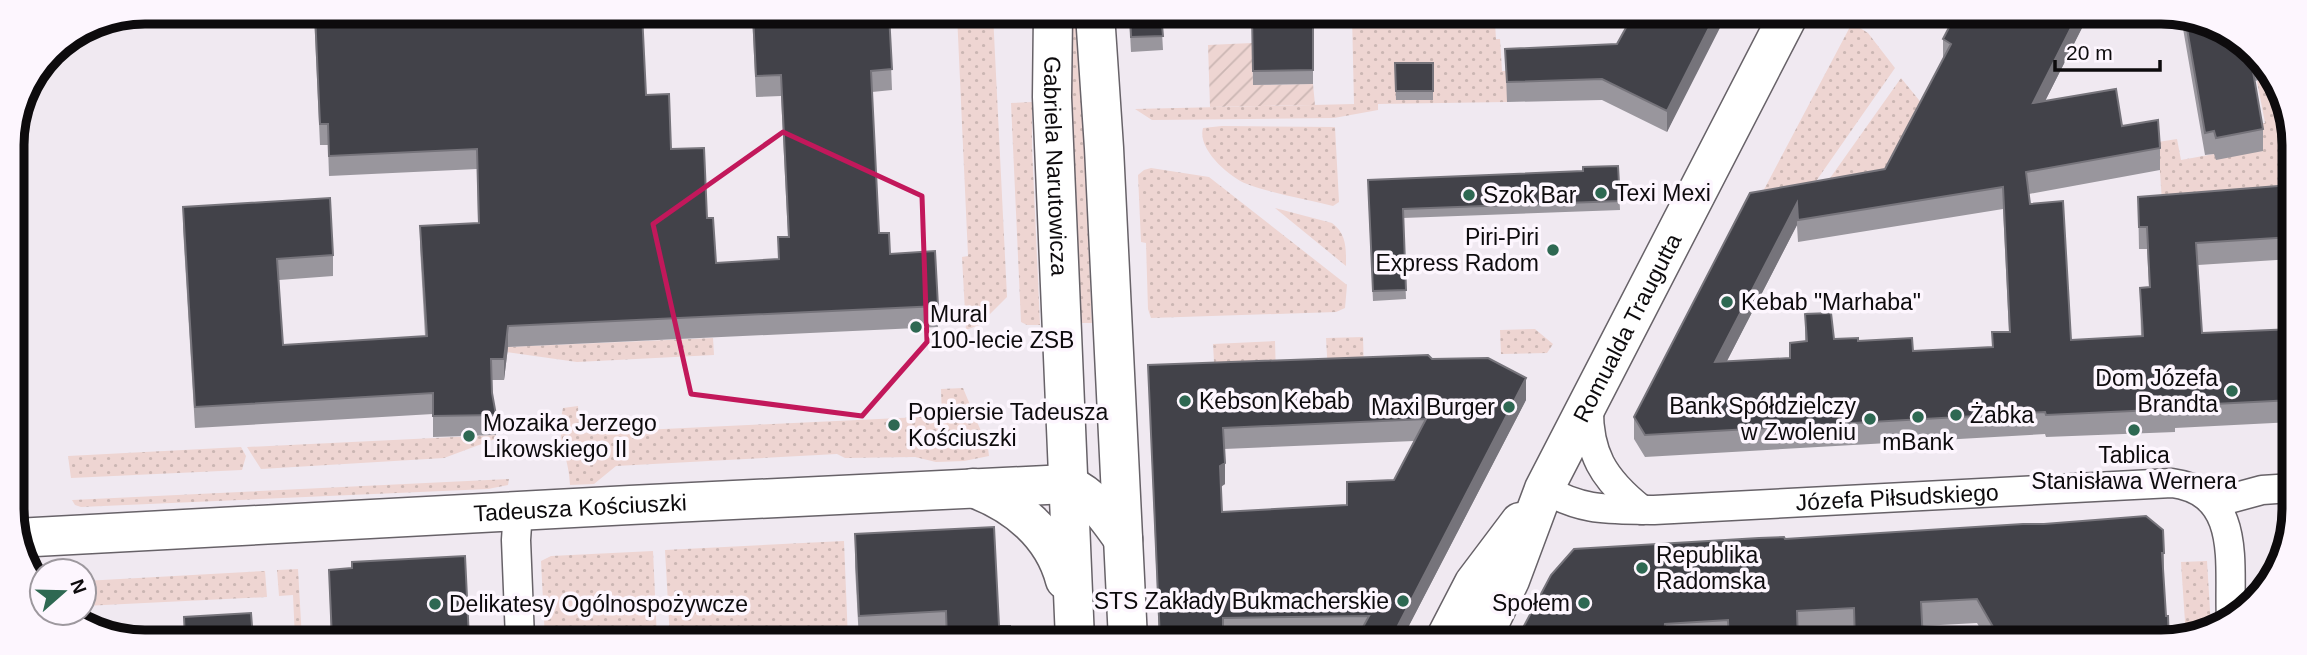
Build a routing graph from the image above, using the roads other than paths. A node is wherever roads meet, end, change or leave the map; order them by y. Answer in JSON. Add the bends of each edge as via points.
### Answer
{"nodes":[{"id":1,"x":1054,"y":24,"type":"edge"},
{"id":2,"x":1096,"y":24,"type":"edge"},
{"id":3,"x":1784,"y":24,"type":"edge"},
{"id":4,"x":1589,"y":402,"type":"junction"},
{"id":5,"x":1118,"y":410,"type":"junction"},
{"id":6,"x":1067,"y":484,"type":"junction"},
{"id":7,"x":971,"y":487,"type":"junction"},
{"id":8,"x":1544,"y":489,"type":"junction"},
{"id":9,"x":2282,"y":489,"type":"edge"},
{"id":10,"x":2214,"y":503,"type":"junction"},
{"id":11,"x":517,"y":510,"type":"junction"},
{"id":12,"x":1643,"y":510,"type":"junction"},
{"id":13,"x":28,"y":537,"type":"edge"},
{"id":14,"x":1123,"y":539,"type":"junction"},
{"id":15,"x":2231,"y":608,"type":"edge"},
{"id":16,"x":1074,"y":625,"type":"edge"},
{"id":17,"x":520,"y":630,"type":"edge"},
{"id":18,"x":1128,"y":630,"type":"edge"},
{"id":19,"x":1450,"y":630,"type":"edge"},
{"id":20,"x":1485,"y":630,"type":"edge"}],
"edges":[{"from":1,"to":6,"type":"street","name":"Gabriela Narutowicza","via":[[1052,97]]},
{"from":2,"to":5,"type":"street","name":"Gabriela Narutowicza"},
{"from":3,"to":4,"type":"street","name":"Romualda Traugutta"},
{"from":4,"to":8,"type":"street","name":"Romualda Traugutta"},
{"from":4,"to":12,"type":"street","via":[[1588,429],[1601,464],[1610,481]]},
{"from":5,"to":6,"type":"street","name":"Gabriela Narutowicza","via":[[1097,453]]},
{"from":5,"to":14,"type":"street","name":"Gabriela Narutowicza"},
{"from":6,"to":7,"type":"street","name":"Tadeusza Kościuszki"},
{"from":6,"to":14,"type":"street","via":[[1091,498]]},
{"from":6,"to":16,"type":"street","name":"Gabriela Narutowicza"},
{"from":7,"to":11,"type":"street","name":"Tadeusza Kościuszki"},
{"from":7,"to":16,"type":"street","via":[[1009,506],[1044,537],[1062,567]]},
{"from":8,"to":12,"type":"street","name":"Józefa Piłsudskiego","via":[[1582,506]]},
{"from":8,"to":19,"type":"street","name":"Romualda Traugutta","via":[[1474,583]]},
{"from":8,"to":20,"type":"street","name":"Romualda Traugutta","via":[[1510,580]]},
{"from":9,"to":10,"type":"street"},
{"from":10,"to":12,"type":"street","name":"Józefa Piłsudskiego","via":[[2190,486],[2172,483]]},
{"from":10,"to":15,"type":"street","via":[[2225,522],[2229,546]]},
{"from":11,"to":13,"type":"street","name":"Tadeusza Kościuszki"},
{"from":11,"to":17,"type":"street"},
{"from":14,"to":18,"type":"street","name":"Gabriela Narutowicza"}]}
